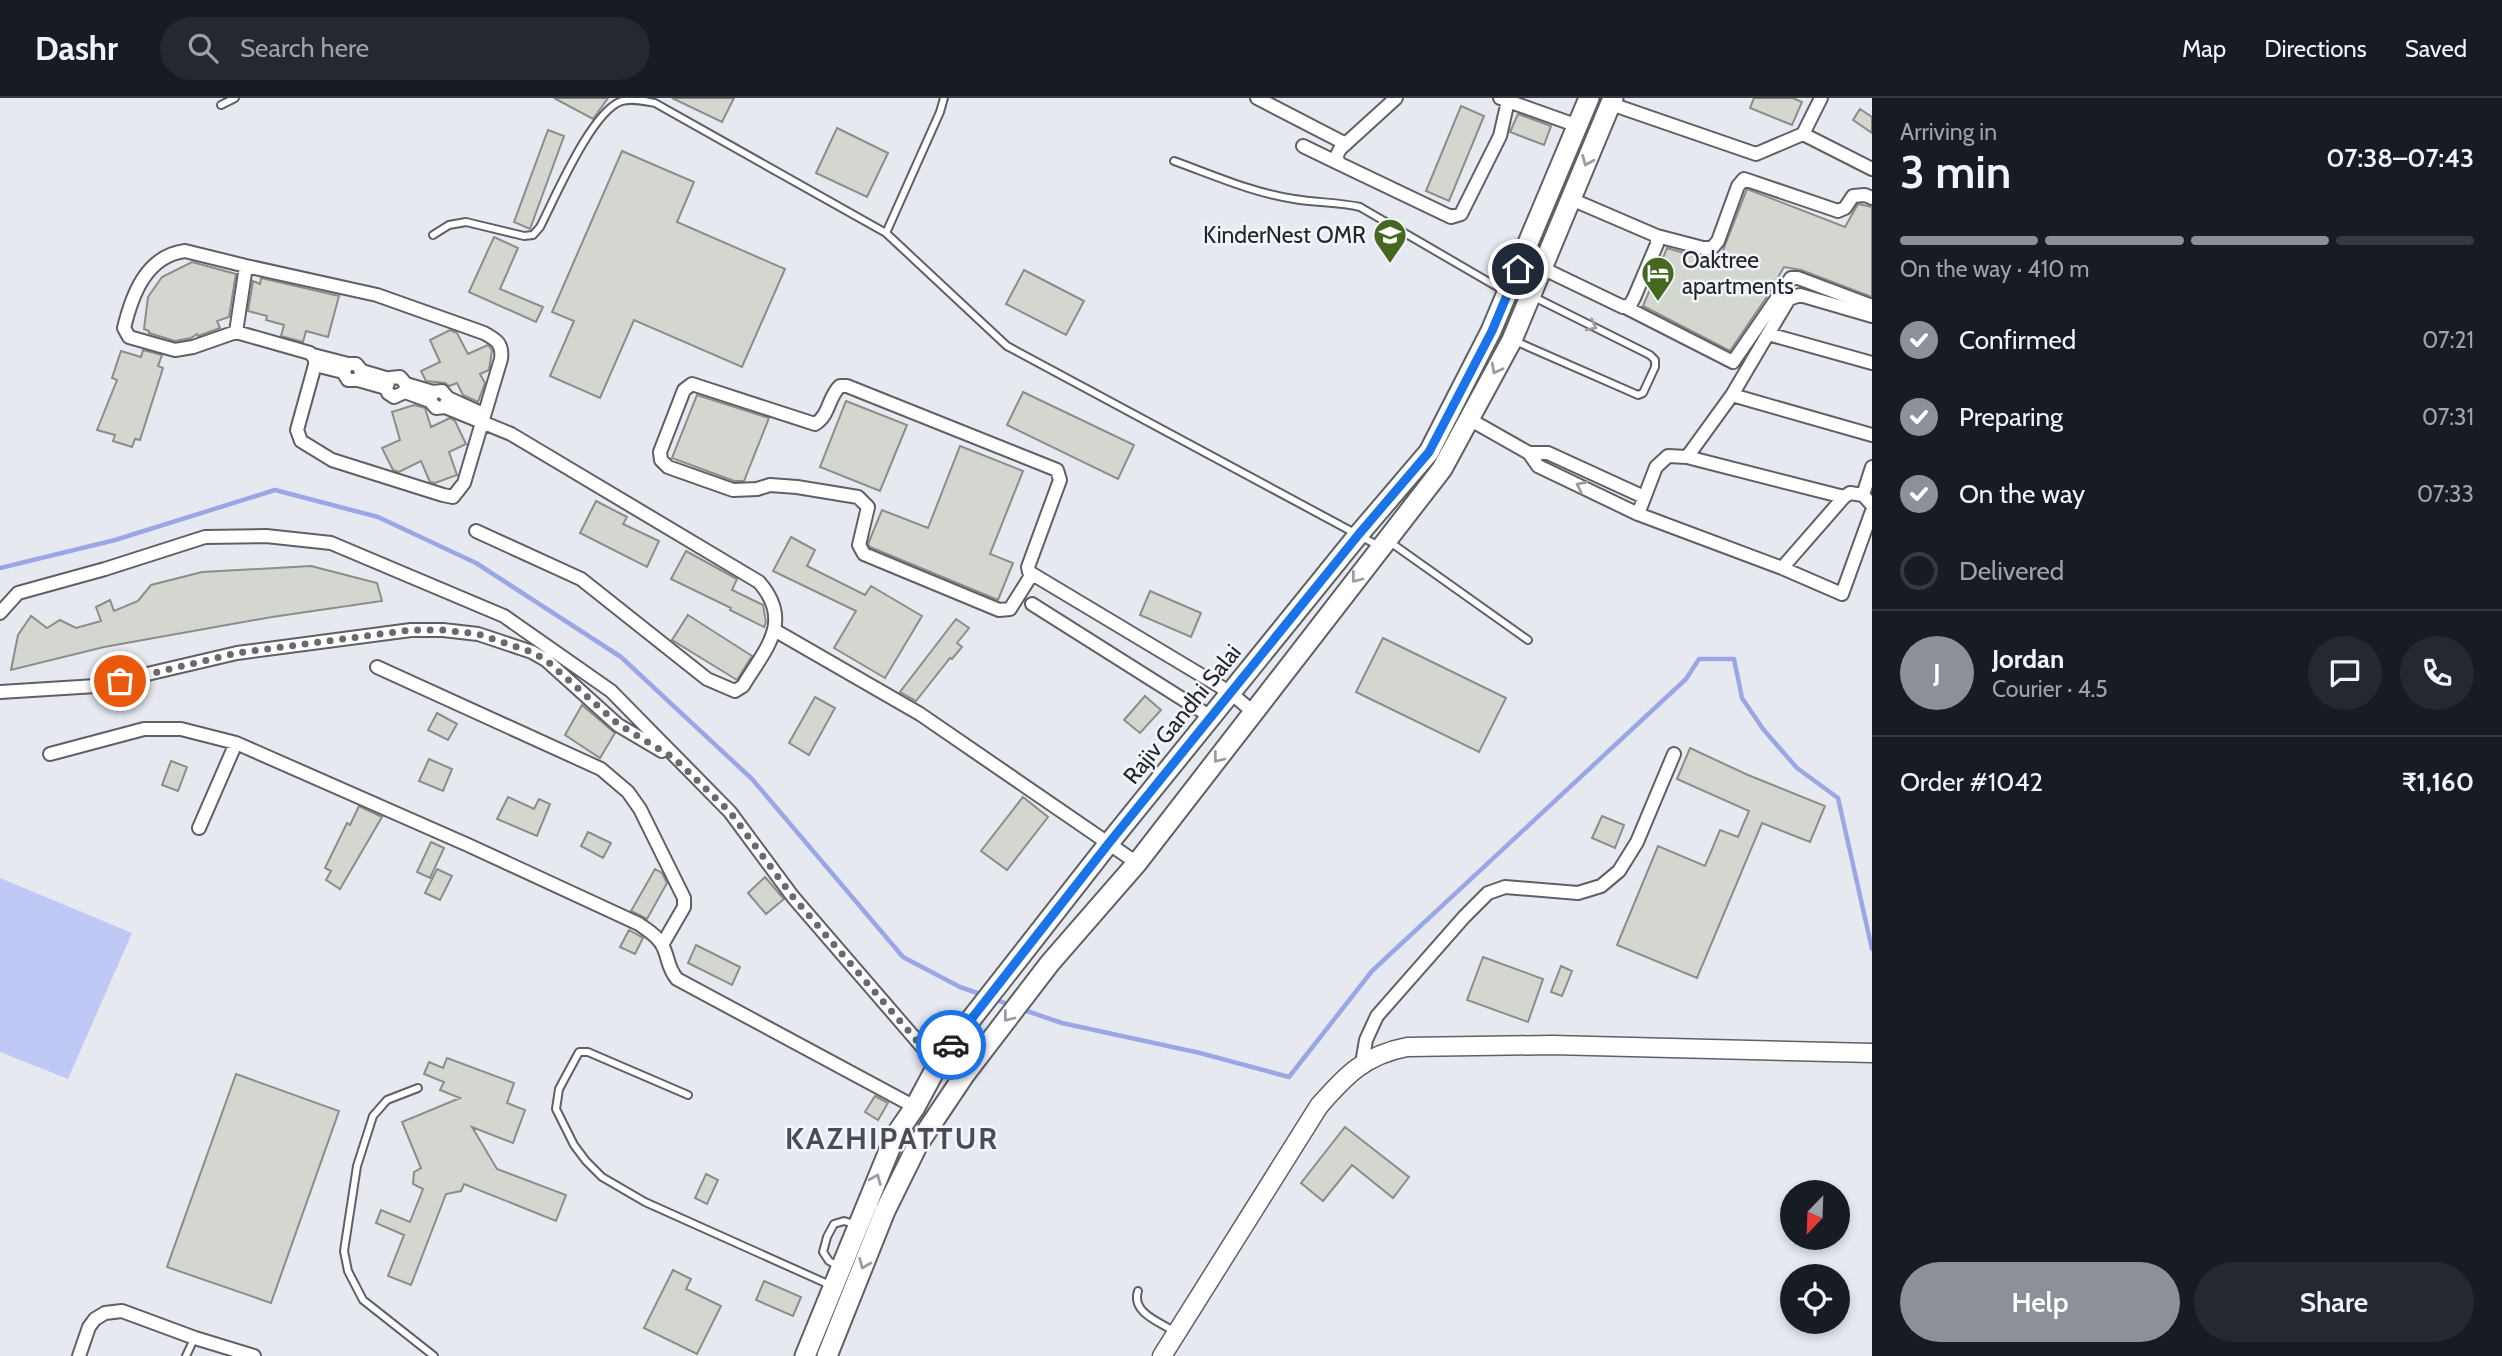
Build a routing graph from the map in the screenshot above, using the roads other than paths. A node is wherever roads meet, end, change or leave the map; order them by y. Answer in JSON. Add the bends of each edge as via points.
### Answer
{"nodes":[{"id":1,"x":235,"y":98,"type":"edge"},
{"id":2,"x":944,"y":98,"type":"edge"},
{"id":3,"x":1257,"y":98,"type":"edge"},
{"id":4,"x":1396,"y":98,"type":"edge"},
{"id":5,"x":1589,"y":98,"type":"edge"},
{"id":6,"x":1821,"y":98,"type":"edge"},
{"id":7,"x":1504,"y":100,"type":"edge"},
{"id":8,"x":1612,"y":101,"type":"edge"},
{"id":9,"x":221,"y":105,"type":"dead end"},
{"id":10,"x":1578,"y":126,"type":"junction"},
{"id":11,"x":1803,"y":134,"type":"junction"},
{"id":12,"x":1346,"y":144,"type":"junction"},
{"id":13,"x":1303,"y":146,"type":"dead end"},
{"id":14,"x":1174,"y":161,"type":"dead end"},
{"id":15,"x":1338,"y":163,"type":"junction"},
{"id":16,"x":1872,"y":169,"type":"edge"},
{"id":17,"x":1571,"y":198,"type":"junction"},
{"id":18,"x":1872,"y":198,"type":"edge"},
{"id":19,"x":886,"y":233,"type":"junction"},
{"id":20,"x":433,"y":235,"type":"dead end"},
{"id":21,"x":1657,"y":236,"type":"junction"},
{"id":22,"x":246,"y":266,"type":"junction"},
{"id":23,"x":1542,"y":268,"type":"junction"},
{"id":24,"x":1508,"y":292,"type":"junction"},
{"id":25,"x":1531,"y":296,"type":"junction"},
{"id":26,"x":1872,"y":306,"type":"edge"},
{"id":27,"x":1627,"y":307,"type":"junction"},
{"id":28,"x":1872,"y":316,"type":"edge"},
{"id":29,"x":236,"y":332,"type":"junction"},
{"id":30,"x":1768,"y":334,"type":"junction"},
{"id":31,"x":1512,"y":340,"type":"junction"},
{"id":32,"x":314,"y":360,"type":"junction"},
{"id":33,"x":1872,"y":363,"type":"edge"},
{"id":34,"x":1732,"y":395,"type":"junction"},
{"id":35,"x":482,"y":418,"type":"junction"},
{"id":36,"x":1469,"y":419,"type":"junction"},
{"id":37,"x":1872,"y":435,"type":"edge"},
{"id":38,"x":1529,"y":453,"type":"junction"},
{"id":39,"x":1687,"y":457,"type":"junction"},
{"id":40,"x":1872,"y":467,"type":"edge"},
{"id":41,"x":1863,"y":495,"type":"junction"},
{"id":42,"x":1644,"y":497,"type":"junction"},
{"id":43,"x":1844,"y":498,"type":"junction"},
{"id":44,"x":1872,"y":505,"type":"edge"},
{"id":45,"x":1872,"y":511,"type":"edge"},
{"id":46,"x":1638,"y":514,"type":"junction"},
{"id":47,"x":476,"y":531,"type":"dead end"},
{"id":48,"x":1359,"y":534,"type":"junction"},
{"id":49,"x":1384,"y":543,"type":"junction"},
{"id":50,"x":1782,"y":568,"type":"junction"},
{"id":51,"x":1032,"y":574,"type":"junction"},
{"id":52,"x":1032,"y":604,"type":"dead end"},
{"id":53,"x":0,"y":613,"type":"edge"},
{"id":54,"x":776,"y":631,"type":"junction"},
{"id":55,"x":1528,"y":640,"type":"dead end"},
{"id":56,"x":377,"y":667,"type":"dead end"},
{"id":57,"x":0,"y":692,"type":"edge"},
{"id":58,"x":1231,"y":693,"type":"junction"},
{"id":59,"x":1253,"y":712,"type":"junction"},
{"id":60,"x":1211,"y":717,"type":"junction"},
{"id":61,"x":236,"y":743,"type":"junction"},
{"id":62,"x":50,"y":754,"type":"dead end"},
{"id":63,"x":1674,"y":754,"type":"dead end"},
{"id":64,"x":674,"y":758,"type":"junction"},
{"id":65,"x":199,"y":828,"type":"dead end"},
{"id":66,"x":1109,"y":843,"type":"junction"},
{"id":67,"x":1136,"y":863,"type":"junction"},
{"id":68,"x":662,"y":945,"type":"junction"},
{"id":69,"x":1872,"y":1053,"type":"edge"},
{"id":70,"x":940,"y":1060,"type":"junction"},
{"id":71,"x":1362,"y":1063,"type":"junction"},
{"id":72,"x":418,"y":1088,"type":"dead end"},
{"id":73,"x":688,"y":1095,"type":"dead end"},
{"id":74,"x":915,"y":1107,"type":"junction"},
{"id":75,"x":832,"y":1286,"type":"junction"},
{"id":76,"x":1138,"y":1291,"type":"dead end"},
{"id":77,"x":1177,"y":1333,"type":"junction"},
{"id":78,"x":195,"y":1338,"type":"junction"},
{"id":79,"x":808,"y":1355,"type":"edge"},
{"id":80,"x":79,"y":1356,"type":"edge"},
{"id":81,"x":186,"y":1356,"type":"edge"},
{"id":82,"x":254,"y":1356,"type":"edge"},
{"id":83,"x":434,"y":1356,"type":"edge"},
{"id":84,"x":827,"y":1356,"type":"edge"},
{"id":85,"x":1162,"y":1356,"type":"edge"}],
"edges":[{"from":1,"to":9,"type":"lane"},
{"from":2,"to":19,"type":"lane"},
{"from":3,"to":12,"type":"street"},
{"from":4,"to":12,"type":"street"},
{"from":5,"to":10,"type":"main road","name":"Rajiv Gandhi Salai"},
{"from":6,"to":11,"type":"street"},
{"from":7,"to":10,"type":"street"},
{"from":7,"to":15,"type":"street","via":[[1500,136],[1457,217]]},
{"from":8,"to":11,"type":"street","via":[[1756,154]]},
{"from":8,"to":17,"type":"main road","one_way":true},
{"from":10,"to":24,"type":"main road","name":"Rajiv Gandhi Salai"},
{"from":11,"to":16,"type":"street"},
{"from":12,"to":15,"type":"street","via":[[1337,155]]},
{"from":13,"to":15,"type":"street"},
{"from":14,"to":24,"type":"lane","via":[[1267,193],[1360,207]]},
{"from":17,"to":21,"type":"street"},
{"from":17,"to":23,"type":"main road"},
{"from":18,"to":21,"type":"street","via":[[1853,196],[1838,211],[1744,179],[1712,248]]},
{"from":19,"to":20,"type":"lane","via":[[655,103],[638,99],[621,101],[602,115],[533,235],[466,222]]},
{"from":19,"to":48,"type":"lane","via":[[1007,346]]},
{"from":21,"to":27,"type":"street"},
{"from":22,"to":29,"type":"street"},
{"from":22,"to":29,"type":"street","via":[[197,252],[175,252],[144,275],[124,328],[129,337],[175,350]]},
{"from":22,"to":35,"type":"street","via":[[377,295],[484,332],[502,351]]},
{"from":23,"to":25,"type":"main road"},
{"from":23,"to":27,"type":"street"},
{"from":24,"to":48,"type":"main road","name":"Rajiv Gandhi Salai","via":[[1429,452]]},
{"from":25,"to":31,"type":"main road"},
{"from":25,"to":31,"type":"lane","one_way":true,"via":[[1650,355],[1654,368],[1638,395]]},
{"from":26,"to":27,"type":"street","via":[[1791,278],[1733,362]]},
{"from":28,"to":30,"type":"street","via":[[1794,296]]},
{"from":29,"to":32,"type":"street"},
{"from":30,"to":33,"type":"street"},
{"from":30,"to":34,"type":"street"},
{"from":31,"to":36,"type":"main road","one_way":true},
{"from":32,"to":35,"type":"street","via":[[346,368],[348,380],[360,375],[387,384],[394,397],[401,396],[405,388],[431,396],[436,408],[446,402]]},
{"from":32,"to":35,"type":"street","via":[[298,437],[332,460],[453,497],[464,483]]},
{"from":34,"to":37,"type":"street"},
{"from":34,"to":39,"type":"street"},
{"from":35,"to":54,"type":"street","via":[[759,582],[775,607]]},
{"from":36,"to":38,"type":"street"},
{"from":36,"to":49,"type":"main road","via":[[1442,469]]},
{"from":38,"to":42,"type":"street","via":[[1548,453]]},
{"from":46,"to":38,"type":"street","one_way":true,"via":[[1538,466]]},
{"from":39,"to":42,"type":"street","via":[[1668,456],[1656,467]]},
{"from":39,"to":43,"type":"street"},
{"from":40,"to":41,"type":"street"},
{"from":41,"to":43,"type":"street","via":[[1850,493]]},
{"from":41,"to":44,"type":"street"},
{"from":42,"to":46,"type":"street"},
{"from":43,"to":50,"type":"street"},
{"from":45,"to":50,"type":"street","via":[[1842,594]]},
{"from":46,"to":50,"type":"street"},
{"from":47,"to":54,"type":"street","via":[[581,579],[707,679],[728,690],[743,686]]},
{"from":48,"to":49,"type":"lane"},
{"from":48,"to":58,"type":"main road","name":"Rajiv Gandhi Salai"},
{"from":49,"to":55,"type":"lane"},
{"from":49,"to":59,"type":"main road","one_way":true},
{"from":51,"to":51,"type":"street","via":[[1028,567],[1060,480],[1057,470],[847,386],[835,390],[826,414],[815,424],[692,384],[684,390],[660,452],[660,460],[668,467],[733,490],[770,485],[858,497],[868,507],[859,545],[864,554],[999,610],[1010,609]]},
{"from":51,"to":58,"type":"street"},
{"from":52,"to":60,"type":"street"},
{"from":53,"to":64,"type":"street","via":[[18,593],[205,537],[266,536],[331,543],[503,616],[611,691]]},
{"from":54,"to":66,"type":"street","via":[[920,714]]},
{"from":56,"to":68,"type":"street","via":[[617,780],[640,809],[684,898],[684,907]]},
{"from":57,"to":64,"type":"street","via":[[96,686],[237,653],[411,630],[443,630],[478,634],[532,652],[618,724]]},
{"from":58,"to":59,"type":"street"},
{"from":58,"to":60,"type":"main road","name":"Rajiv Gandhi Salai"},
{"from":59,"to":67,"type":"main road","one_way":true},
{"from":60,"to":66,"type":"main road","name":"Rajiv Gandhi Salai"},
{"from":61,"to":62,"type":"street","via":[[181,729],[144,729]]},
{"from":61,"to":65,"type":"street"},
{"from":61,"to":68,"type":"street","via":[[639,924]]},
{"from":63,"to":71,"type":"street","via":[[1637,842],[1619,871],[1601,886],[1578,893],[1505,887],[1488,893],[1377,1016]]},
{"from":64,"to":70,"type":"street","via":[[730,812],[793,897]]},
{"from":66,"to":67,"type":"street"},
{"from":66,"to":70,"type":"main road","name":"Rajiv Gandhi Salai"},
{"from":67,"to":84,"type":"main road","one_way":true,"via":[[1050,963],[918,1144],[885,1211]]},
{"from":68,"to":74,"type":"street","via":[[668,969],[677,979]]},
{"from":69,"to":71,"type":"street","via":[[1454,1046],[1385,1051]]},
{"from":70,"to":74,"type":"main road","name":"Rajiv Gandhi Salai"},
{"from":71,"to":77,"type":"street","via":[[1319,1106]]},
{"from":72,"to":83,"type":"lane","via":[[387,1100],[373,1116],[357,1166],[344,1251],[348,1271],[363,1300]]},
{"from":73,"to":75,"type":"lane","via":[[579,1052],[559,1089],[556,1109],[574,1144],[602,1177],[645,1202]]},
{"from":75,"to":74,"type":"main road","name":"Rajiv Gandhi Salai","one_way":true,"via":[[895,1136]]},
{"from":75,"to":79,"type":"main road","name":"Rajiv Gandhi Salai"},
{"from":76,"to":77,"type":"lane","via":[[1139,1307]]},
{"from":77,"to":85,"type":"street"},
{"from":78,"to":80,"type":"street","via":[[122,1311],[105,1313],[89,1327]]},
{"from":78,"to":81,"type":"lane"},
{"from":78,"to":82,"type":"street"}]}
